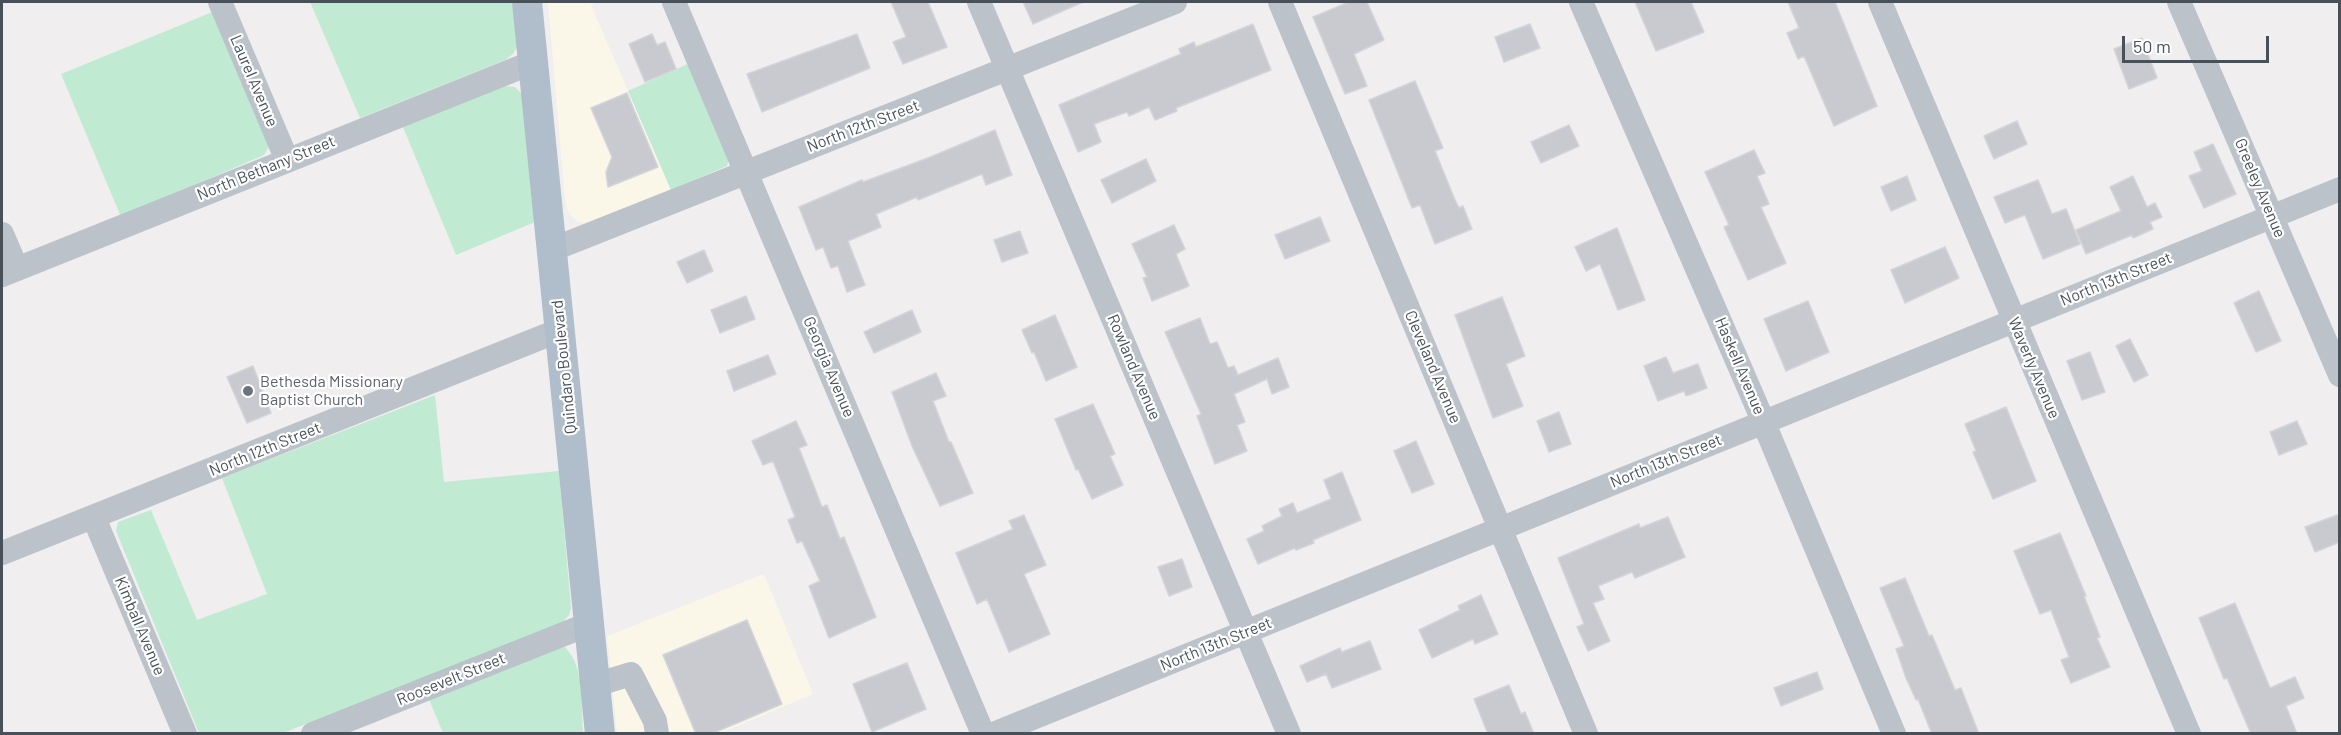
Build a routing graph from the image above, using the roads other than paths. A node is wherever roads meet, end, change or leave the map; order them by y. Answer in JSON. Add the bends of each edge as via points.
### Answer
{"nodes":[{"id":1,"x":220,"y":2,"type":"edge"},
{"id":2,"x":526,"y":2,"type":"edge"},
{"id":3,"x":674,"y":2,"type":"edge"},
{"id":4,"x":979,"y":2,"type":"edge"},
{"id":5,"x":1175,"y":2,"type":"edge"},
{"id":6,"x":1280,"y":2,"type":"edge"},
{"id":7,"x":1581,"y":2,"type":"edge"},
{"id":8,"x":1880,"y":2,"type":"edge"},
{"id":9,"x":2179,"y":2,"type":"edge"},
{"id":10,"x":531,"y":63,"type":"junction"},
{"id":11,"x":1008,"y":69,"type":"junction"},
{"id":12,"x":288,"y":160,"type":"junction"},
{"id":13,"x":747,"y":171,"type":"junction"},
{"id":14,"x":2340,"y":189,"type":"edge"},
{"id":15,"x":2273,"y":216,"type":"junction"},
{"id":16,"x":2,"y":234,"type":"edge"},
{"id":17,"x":551,"y":250,"type":"junction"},
{"id":18,"x":9,"y":272,"type":"edge"},
{"id":19,"x":2013,"y":320,"type":"junction"},
{"id":20,"x":560,"y":330,"type":"junction"},
{"id":21,"x":2340,"y":375,"type":"edge"},
{"id":22,"x":1764,"y":422,"type":"junction"},
{"id":23,"x":94,"y":518,"type":"junction"},
{"id":24,"x":1500,"y":527,"type":"junction"},
{"id":25,"x":2,"y":553,"type":"edge"},
{"id":26,"x":589,"y":624,"type":"junction"},
{"id":27,"x":1247,"y":632,"type":"junction"},
{"id":28,"x":595,"y":685,"type":"junction"},
{"id":29,"x":185,"y":734,"type":"edge"},
{"id":30,"x":314,"y":734,"type":"edge"},
{"id":31,"x":600,"y":734,"type":"edge"},
{"id":32,"x":657,"y":734,"type":"edge"},
{"id":33,"x":983,"y":734,"type":"edge"},
{"id":34,"x":993,"y":734,"type":"edge"},
{"id":35,"x":1289,"y":734,"type":"edge"},
{"id":36,"x":1586,"y":734,"type":"edge"},
{"id":37,"x":1894,"y":734,"type":"edge"},
{"id":38,"x":2189,"y":734,"type":"edge"}],
"edges":[{"from":1,"to":12,"type":"street","name":"Laurel Avenue"},
{"from":2,"to":10,"type":"main road","name":"Quindaro Boulevard"},
{"from":3,"to":13,"type":"street","name":"Georgia Avenue"},
{"from":4,"to":11,"type":"street","name":"Rowland Avenue"},
{"from":5,"to":11,"type":"street","name":"North 12th Street"},
{"from":6,"to":24,"type":"street","name":"Cleveland Avenue"},
{"from":7,"to":22,"type":"street","name":"Haskell Avenue"},
{"from":8,"to":19,"type":"street","name":"Waverly Avenue"},
{"from":9,"to":15,"type":"street","name":"Greeley Avenue"},
{"from":10,"to":12,"type":"street","name":"North Bethany Street"},
{"from":10,"to":17,"type":"main road","name":"Quindaro Boulevard"},
{"from":11,"to":13,"type":"street","name":"North 12th Street"},
{"from":11,"to":27,"type":"street","name":"Rowland Avenue"},
{"from":12,"to":18,"type":"street","name":"North Bethany Street"},
{"from":13,"to":17,"type":"street","name":"North 12th Street"},
{"from":13,"to":33,"type":"street","name":"Georgia Avenue"},
{"from":14,"to":15,"type":"street","name":"North 13th Street"},
{"from":15,"to":19,"type":"street","name":"North 13th Street"},
{"from":15,"to":21,"type":"street","name":"Greeley Avenue"},
{"from":16,"to":18,"type":"street"},
{"from":17,"to":20,"type":"main road","name":"Quindaro Boulevard"},
{"from":19,"to":22,"type":"street","name":"North 13th Street"},
{"from":19,"to":38,"type":"street","name":"Waverly Avenue"},
{"from":20,"to":23,"type":"street","name":"North 12th Street"},
{"from":20,"to":26,"type":"main road","name":"Quindaro Boulevard"},
{"from":22,"to":24,"type":"street","name":"North 13th Street"},
{"from":22,"to":37,"type":"street","name":"Haskell Avenue"},
{"from":23,"to":25,"type":"street","name":"North 12th Street"},
{"from":23,"to":29,"type":"street","name":"Kimball Avenue"},
{"from":24,"to":27,"type":"street","name":"North 13th Street"},
{"from":24,"to":36,"type":"street","name":"Cleveland Avenue"},
{"from":26,"to":28,"type":"main road","name":"Quindaro Boulevard"},
{"from":26,"to":30,"type":"street","name":"Roosevelt Street"},
{"from":27,"to":34,"type":"street","name":"North 13th Street"},
{"from":27,"to":35,"type":"street","name":"Rowland Avenue"},
{"from":28,"to":31,"type":"main road","name":"Quindaro Boulevard"},
{"from":28,"to":32,"type":"street","via":[[631,674],[655,721]]}]}
